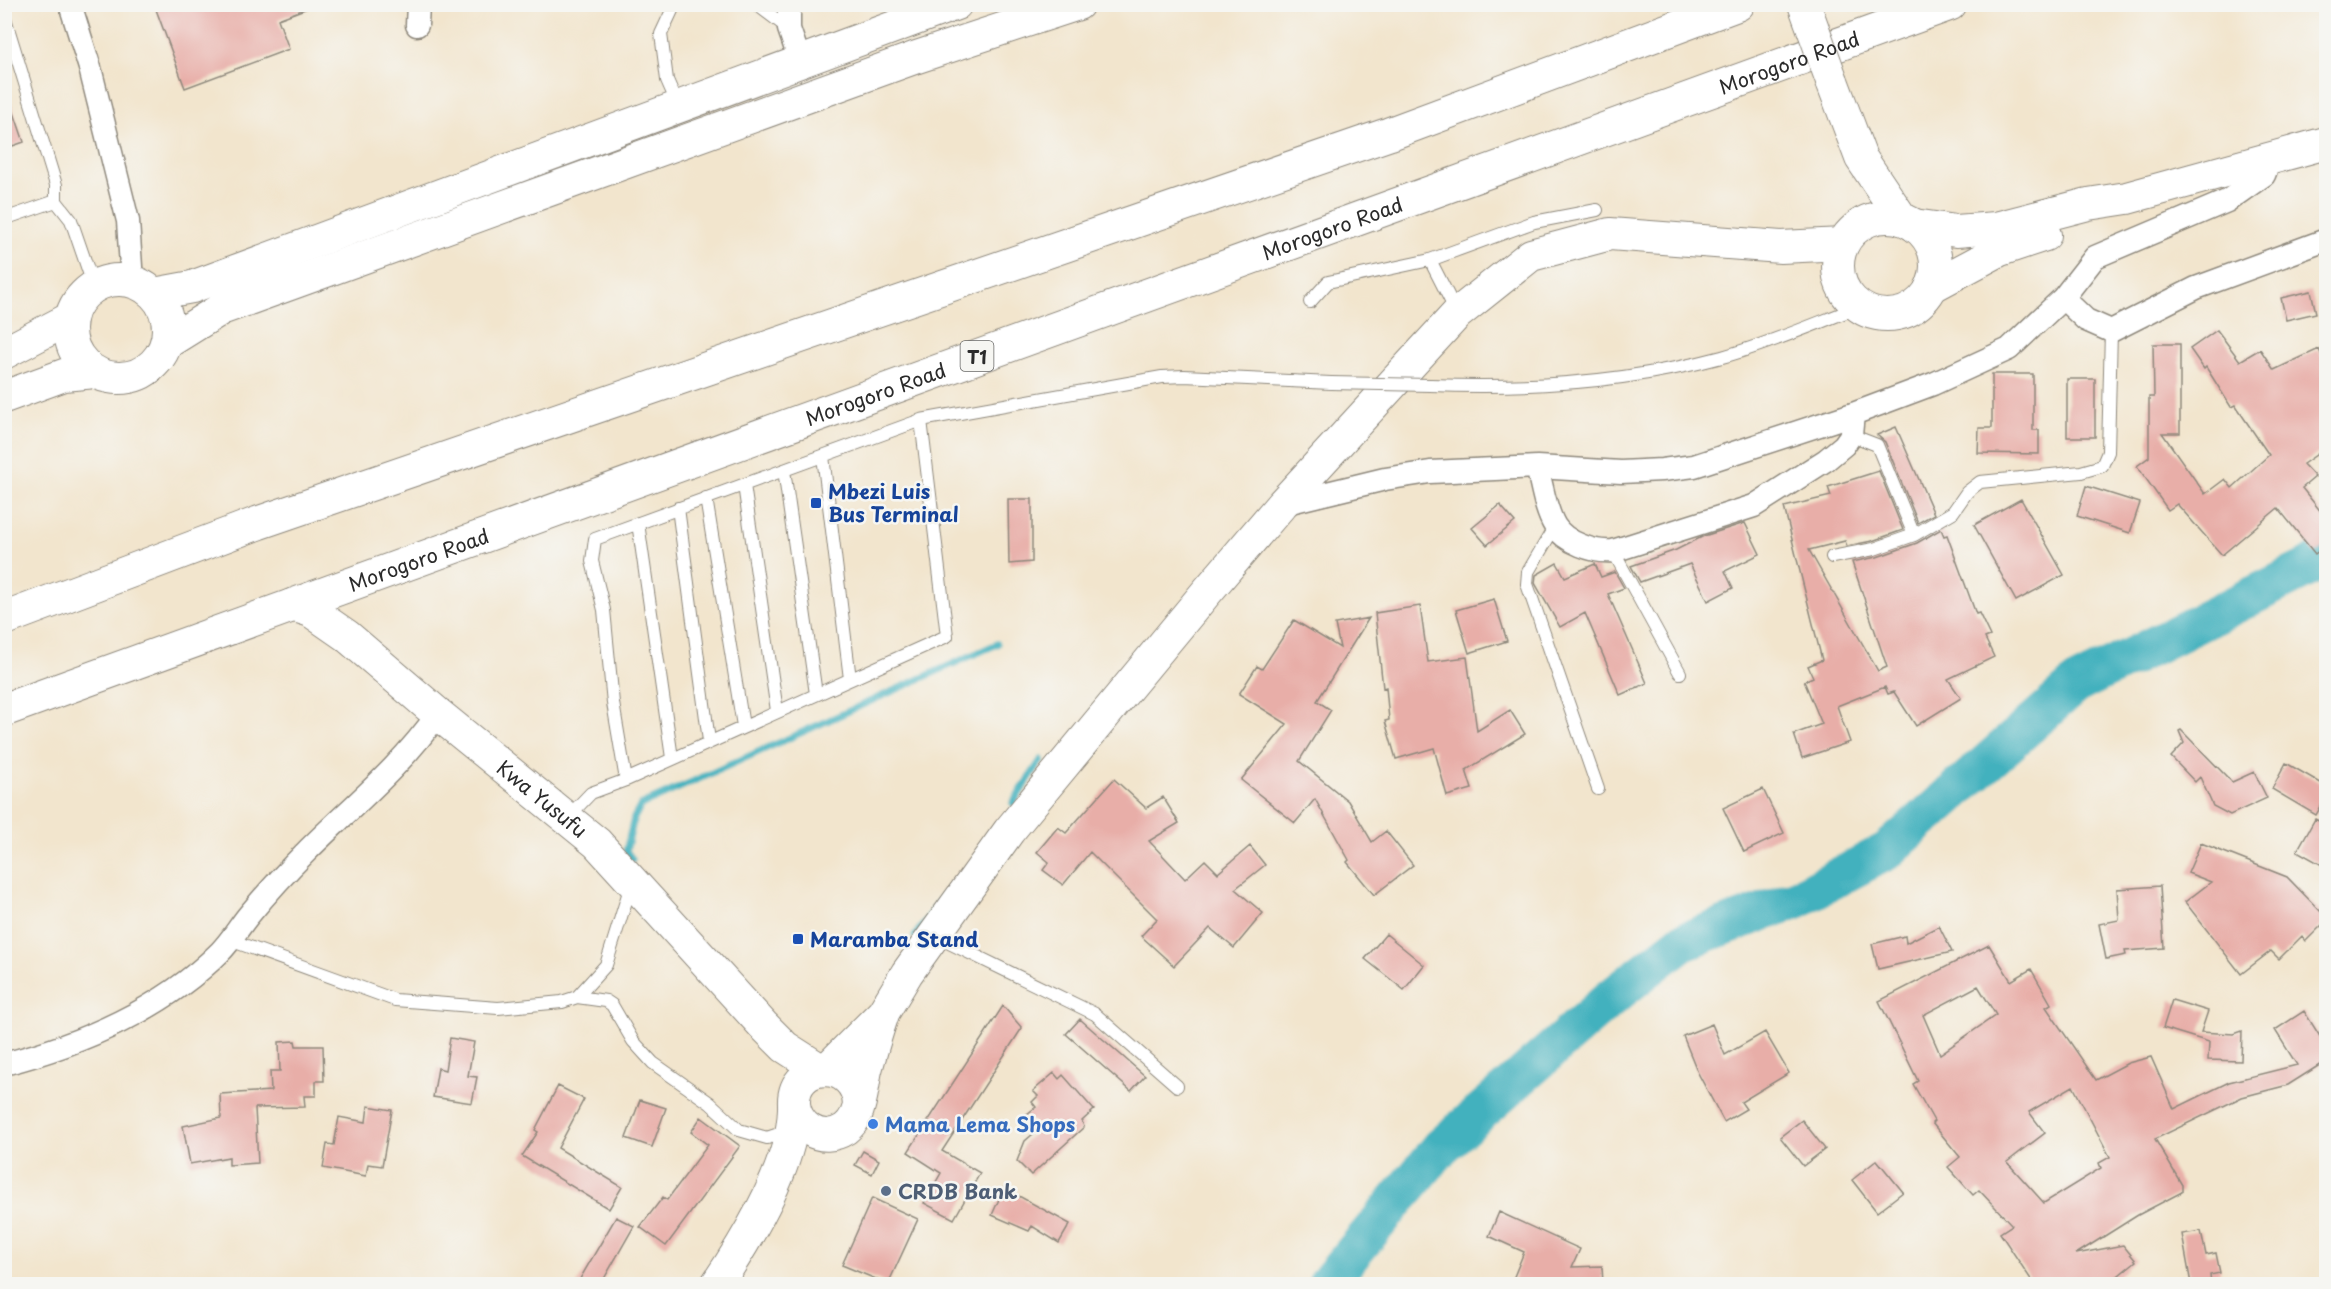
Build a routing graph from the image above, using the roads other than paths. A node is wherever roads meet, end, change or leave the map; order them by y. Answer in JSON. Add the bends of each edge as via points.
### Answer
{"nodes":[{"id":1,"x":70,"y":4,"type":"edge"},
{"id":2,"x":675,"y":4,"type":"edge"},
{"id":3,"x":756,"y":4,"type":"edge"},
{"id":4,"x":789,"y":4,"type":"edge"},
{"id":5,"x":956,"y":4,"type":"edge"},
{"id":6,"x":1078,"y":4,"type":"edge"},
{"id":7,"x":1738,"y":4,"type":"edge"},
{"id":8,"x":1804,"y":4,"type":"edge"},
{"id":9,"x":1950,"y":4,"type":"edge"},
{"id":10,"x":4,"y":15,"type":"edge"},
{"id":11,"x":789,"y":29,"type":"junction"},
{"id":12,"x":11,"y":53,"type":"edge"},
{"id":13,"x":800,"y":60,"type":"junction"},
{"id":14,"x":678,"y":106,"type":"junction"},
{"id":15,"x":2326,"y":143,"type":"edge"},
{"id":16,"x":2271,"y":157,"type":"junction"},
{"id":17,"x":1861,"y":158,"type":"junction"},
{"id":18,"x":2127,"y":198,"type":"junction"},
{"id":19,"x":56,"y":201,"type":"junction"},
{"id":20,"x":1597,"y":210,"type":"dead end"},
{"id":21,"x":4,"y":219,"type":"edge"},
{"id":22,"x":1908,"y":222,"type":"junction"},
{"id":23,"x":1846,"y":239,"type":"junction"},
{"id":24,"x":2326,"y":240,"type":"edge"},
{"id":25,"x":1430,"y":260,"type":"junction"},
{"id":26,"x":94,"y":287,"type":"junction"},
{"id":27,"x":1932,"y":287,"type":"junction"},
{"id":28,"x":143,"y":288,"type":"junction"},
{"id":29,"x":2063,"y":298,"type":"junction"},
{"id":30,"x":1310,"y":302,"type":"dead end"},
{"id":31,"x":1859,"y":307,"type":"junction"},
{"id":32,"x":1458,"y":314,"type":"junction"},
{"id":33,"x":71,"y":318,"type":"junction"},
{"id":34,"x":2111,"y":331,"type":"junction"},
{"id":35,"x":168,"y":342,"type":"junction"},
{"id":36,"x":4,"y":353,"type":"edge"},
{"id":37,"x":95,"y":372,"type":"junction"},
{"id":38,"x":4,"y":397,"type":"edge"},
{"id":39,"x":921,"y":420,"type":"junction"},
{"id":40,"x":1852,"y":425,"type":"junction"},
{"id":41,"x":823,"y":456,"type":"junction"},
{"id":42,"x":1537,"y":467,"type":"junction"},
{"id":43,"x":784,"y":470,"type":"junction"},
{"id":44,"x":744,"y":485,"type":"junction"},
{"id":45,"x":706,"y":498,"type":"junction"},
{"id":46,"x":1282,"y":504,"type":"junction"},
{"id":47,"x":678,"y":508,"type":"junction"},
{"id":48,"x":638,"y":523,"type":"junction"},
{"id":49,"x":1555,"y":526,"type":"junction"},
{"id":50,"x":1914,"y":535,"type":"junction"},
{"id":51,"x":1612,"y":551,"type":"junction"},
{"id":52,"x":1832,"y":557,"type":"dead end"},
{"id":53,"x":292,"y":605,"type":"junction"},
{"id":54,"x":4,"y":619,"type":"edge"},
{"id":55,"x":1680,"y":673,"type":"dead end"},
{"id":56,"x":850,"y":679,"type":"junction"},
{"id":57,"x":816,"y":694,"type":"junction"},
{"id":58,"x":4,"y":710,"type":"edge"},
{"id":59,"x":777,"y":711,"type":"junction"},
{"id":60,"x":438,"y":714,"type":"junction"},
{"id":61,"x":743,"y":726,"type":"junction"},
{"id":62,"x":709,"y":741,"type":"junction"},
{"id":63,"x":672,"y":758,"type":"junction"},
{"id":64,"x":626,"y":780,"type":"junction"},
{"id":65,"x":1598,"y":789,"type":"dead end"},
{"id":66,"x":567,"y":819,"type":"junction"},
{"id":67,"x":632,"y":881,"type":"junction"},
{"id":68,"x":934,"y":935,"type":"junction"},
{"id":69,"x":230,"y":940,"type":"junction"},
{"id":70,"x":577,"y":997,"type":"junction"},
{"id":71,"x":883,"y":1013,"type":"junction"},
{"id":72,"x":763,"y":1025,"type":"junction"},
{"id":73,"x":4,"y":1064,"type":"edge"},
{"id":74,"x":823,"y":1070,"type":"junction"},
{"id":75,"x":1177,"y":1086,"type":"dead end"},
{"id":76,"x":859,"y":1105,"type":"junction"},
{"id":77,"x":794,"y":1112,"type":"junction"},
{"id":78,"x":840,"y":1132,"type":"junction"},
{"id":79,"x":759,"y":1212,"type":"junction"},
{"id":80,"x":714,"y":1280,"type":"edge"}],
"edges":[{"from":1,"to":28,"type":"street","via":[[90,68]]},
{"from":2,"to":14,"type":"lane","via":[[661,34],[667,80]]},
{"from":3,"to":11,"type":"lane"},
{"from":4,"to":11,"type":"street"},
{"from":5,"to":13,"type":"street"},
{"from":6,"to":35,"type":"street","via":[[914,58],[221,309]]},
{"from":7,"to":54,"type":"highway","via":[[1389,134],[258,523]]},
{"from":8,"to":17,"type":"street","bridge":true},
{"from":9,"to":53,"type":"highway","name":"Morogoro Road","number":"T1"},
{"from":10,"to":12,"type":"lane"},
{"from":11,"to":13,"type":"street"},
{"from":12,"to":19,"type":"lane","via":[[56,185]]},
{"from":13,"to":14,"type":"street"},
{"from":14,"to":28,"type":"street","via":[[192,287]]},
{"from":15,"to":16,"type":"street"},
{"from":16,"to":18,"type":"street"},
{"from":16,"to":29,"type":"street","via":[[2264,175],[2227,201],[2095,257]]},
{"from":17,"to":22,"type":"street"},
{"from":17,"to":23,"type":"street","via":[[1858,205]]},
{"from":18,"to":22,"type":"street","via":[[1996,228],[1956,231]]},
{"from":18,"to":27,"type":"street","via":[[2094,218],[2000,250]]},
{"from":19,"to":21,"type":"lane"},
{"from":19,"to":26,"type":"lane","via":[[71,220]]},
{"from":20,"to":25,"type":"lane","via":[[1534,222]]},
{"from":22,"to":23,"type":"street","via":[[1874,218]]},
{"from":22,"to":27,"type":"street","via":[[1925,234],[1936,260]]},
{"from":23,"to":31,"type":"street","via":[[1838,272],[1845,291]]},
{"from":23,"to":32,"type":"street","via":[[1781,247],[1610,234],[1531,255]]},
{"from":24,"to":34,"type":"street","via":[[2196,288]]},
{"from":25,"to":30,"type":"lane","via":[[1328,282]]},
{"from":25,"to":32,"type":"lane"},
{"from":26,"to":28,"type":"street","via":[[119,280]]},
{"from":26,"to":33,"type":"street","via":[[76,305]]},
{"from":27,"to":31,"type":"street","via":[[1913,308],[1900,314],[1872,313]]},
{"from":28,"to":35,"type":"street","via":[[167,316]]},
{"from":29,"to":34,"type":"street","via":[[2086,320]]},
{"from":29,"to":40,"type":"street","via":[[2009,349]]},
{"from":31,"to":39,"type":"lane","bridge":true,"via":[[1723,357],[1611,379],[1497,388],[1184,376]]},
{"from":32,"to":46,"type":"street"},
{"from":33,"to":36,"type":"street"},
{"from":33,"to":37,"type":"street","via":[[72,343],[81,360]]},
{"from":34,"to":50,"type":"lane","via":[[2108,452],[2102,466],[2081,472],[1980,482],[1953,512]]},
{"from":35,"to":37,"type":"street","via":[[155,364],[133,377],[120,379]]},
{"from":37,"to":38,"type":"street","via":[[64,375]]},
{"from":39,"to":41,"type":"lane"},
{"from":39,"to":56,"type":"lane","via":[[947,636]]},
{"from":40,"to":42,"type":"street","via":[[1694,466],[1621,472]]},
{"from":40,"to":50,"type":"lane","via":[[1877,445]]},
{"from":40,"to":51,"type":"street","via":[[1826,460],[1754,506]]},
{"from":41,"to":43,"type":"lane"},
{"from":41,"to":56,"type":"lane"},
{"from":42,"to":46,"type":"street","via":[[1400,476]]},
{"from":42,"to":49,"type":"street"},
{"from":43,"to":44,"type":"lane"},
{"from":43,"to":57,"type":"lane"},
{"from":44,"to":45,"type":"lane"},
{"from":44,"to":59,"type":"lane"},
{"from":45,"to":47,"type":"lane"},
{"from":45,"to":61,"type":"lane"},
{"from":46,"to":68,"type":"street","via":[[1009,831]]},
{"from":47,"to":48,"type":"lane"},
{"from":47,"to":62,"type":"lane"},
{"from":48,"to":63,"type":"lane"},
{"from":48,"to":64,"type":"lane","via":[[595,539],[592,561],[604,610],[613,703]]},
{"from":49,"to":51,"type":"street","via":[[1587,548]]},
{"from":49,"to":65,"type":"lane","via":[[1528,572],[1527,584]]},
{"from":50,"to":52,"type":"lane","via":[[1874,549]]},
{"from":51,"to":55,"type":"lane"},
{"from":53,"to":58,"type":"highway","name":"Morogoro Road","number":"T1"},
{"from":53,"to":60,"type":"street","name":"Kwa Yusufu","via":[[311,611],[347,636]]},
{"from":56,"to":57,"type":"lane"},
{"from":57,"to":59,"type":"lane"},
{"from":59,"to":61,"type":"lane"},
{"from":60,"to":66,"type":"street","name":"Kwa Yusufu"},
{"from":60,"to":69,"type":"street","via":[[386,778],[275,883]]},
{"from":61,"to":62,"type":"lane"},
{"from":62,"to":63,"type":"lane"},
{"from":63,"to":64,"type":"lane"},
{"from":64,"to":66,"type":"lane","via":[[591,793]]},
{"from":66,"to":67,"type":"street","name":"Kwa Yusufu","via":[[597,843]]},
{"from":67,"to":70,"type":"lane","via":[[606,965]]},
{"from":67,"to":72,"type":"street","name":"Kwa Yusufu"},
{"from":68,"to":71,"type":"street"},
{"from":68,"to":75,"type":"lane","via":[[1095,1014]]},
{"from":69,"to":70,"type":"lane","via":[[395,1000],[498,1008]]},
{"from":69,"to":73,"type":"street","via":[[192,979],[126,1021]]},
{"from":70,"to":77,"type":"lane","via":[[612,1005],[633,1041],[653,1063],[710,1103],[739,1130],[767,1138]]},
{"from":71,"to":74,"type":"street"},
{"from":71,"to":76,"type":"street"},
{"from":72,"to":74,"type":"street","name":"Kwa Yusufu","via":[[785,1047]]},
{"from":72,"to":77,"type":"street","name":"Kwa Yusufu","via":[[787,1063]]},
{"from":74,"to":76,"type":"street","via":[[838,1072],[851,1081]]},
{"from":74,"to":77,"type":"street","via":[[802,1081]]},
{"from":76,"to":78,"type":"street","via":[[853,1121]]},
{"from":77,"to":78,"type":"street","via":[[815,1133]]},
{"from":77,"to":79,"type":"street","name":"Kwa Yusufu","via":[[783,1164]]},
{"from":78,"to":79,"type":"street","name":"Kwa Yusufu","via":[[801,1166]]},
{"from":79,"to":80,"type":"street","name":"Kwa Yusufu"}]}
